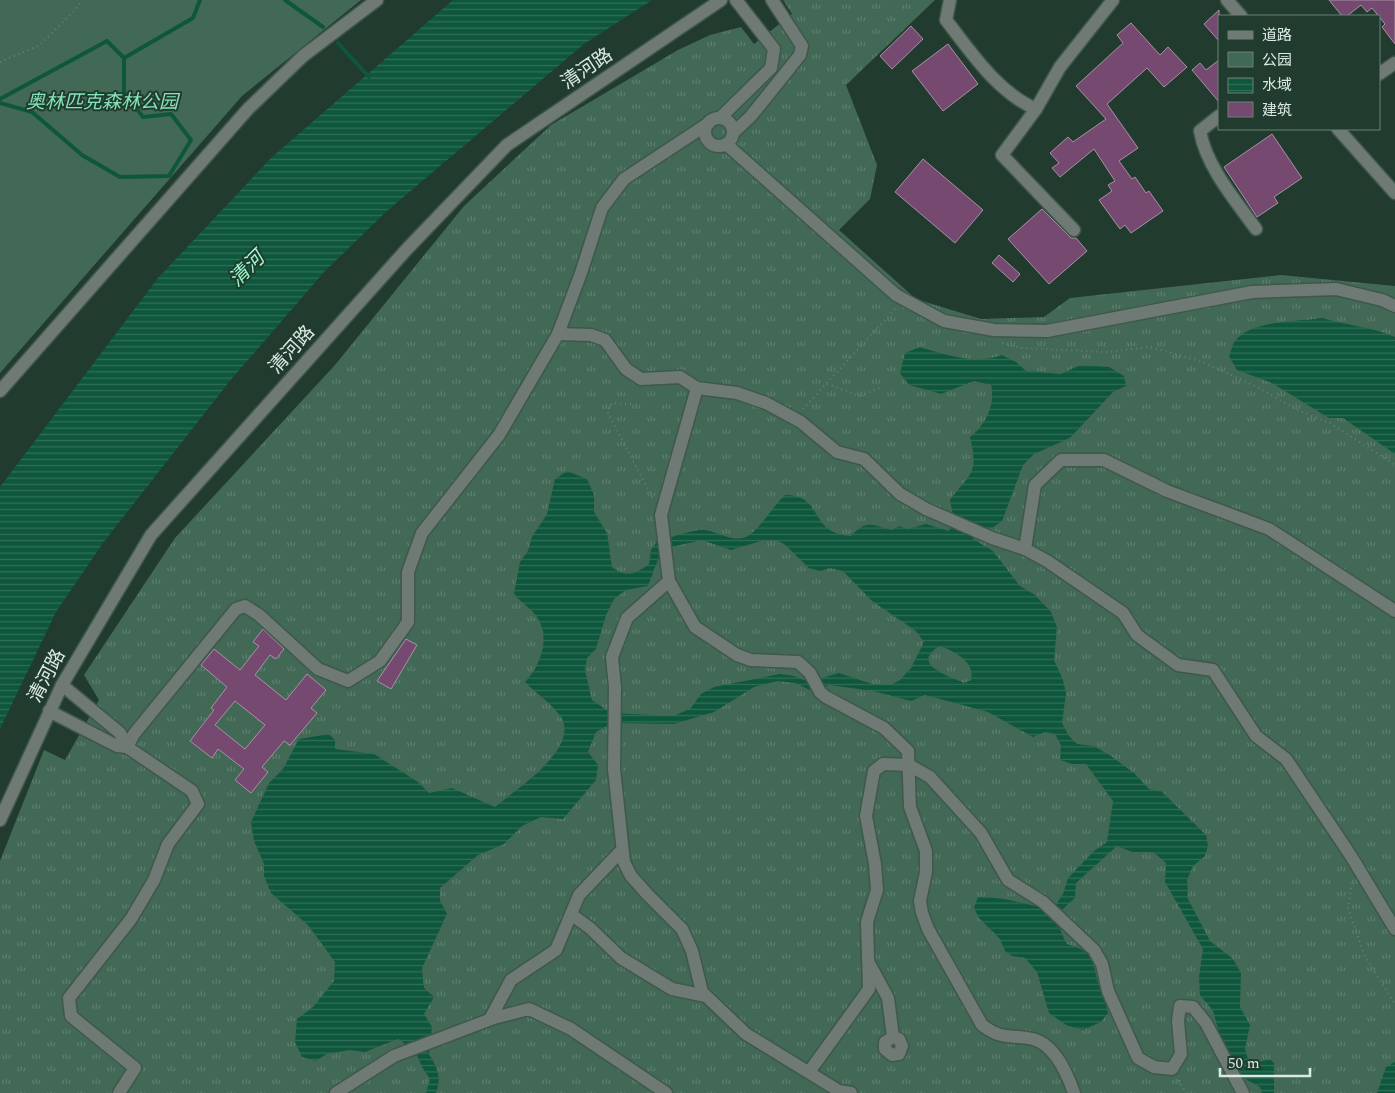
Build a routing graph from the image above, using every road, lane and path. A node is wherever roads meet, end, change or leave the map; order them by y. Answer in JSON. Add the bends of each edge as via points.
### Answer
{"nodes":[{"id":1,"x":82,"y":0,"type":"edge"},
{"id":2,"x":377,"y":0,"type":"edge"},
{"id":3,"x":721,"y":0,"type":"edge"},
{"id":4,"x":736,"y":0,"type":"edge"},
{"id":5,"x":772,"y":0,"type":"edge"},
{"id":6,"x":950,"y":0,"type":"edge"},
{"id":7,"x":1113,"y":0,"type":"edge"},
{"id":8,"x":1227,"y":0,"type":"edge"},
{"id":9,"x":1240,"y":15,"type":"edge"},
{"id":10,"x":0,"y":62,"type":"edge"},
{"id":11,"x":1395,"y":63,"type":"edge"},
{"id":12,"x":1380,"y":73,"type":"edge"},
{"id":13,"x":1036,"y":109,"type":"junction"},
{"id":14,"x":1218,"y":117,"type":"edge"},
{"id":15,"x":714,"y":121,"type":"junction"},
{"id":16,"x":1339,"y":130,"type":"edge"},
{"id":17,"x":729,"y":138,"type":"junction"},
{"id":18,"x":1395,"y":193,"type":"edge"},
{"id":19,"x":1256,"y":229,"type":"dead end"},
{"id":20,"x":1074,"y":230,"type":"dead end"},
{"id":21,"x":904,"y":299,"type":"junction"},
{"id":22,"x":1395,"y":306,"type":"edge"},
{"id":23,"x":558,"y":334,"type":"junction"},
{"id":24,"x":994,"y":340,"type":"dead end"},
{"id":25,"x":826,"y":384,"type":"junction"},
{"id":26,"x":882,"y":386,"type":"dead end"},
{"id":27,"x":696,"y":388,"type":"junction"},
{"id":28,"x":0,"y":391,"type":"edge"},
{"id":29,"x":631,"y":404,"type":"dead end"},
{"id":30,"x":794,"y":418,"type":"junction"},
{"id":31,"x":1395,"y":465,"type":"edge"},
{"id":32,"x":661,"y":515,"type":"junction"},
{"id":33,"x":1025,"y":549,"type":"junction"},
{"id":34,"x":669,"y":581,"type":"junction"},
{"id":35,"x":1395,"y":611,"type":"edge"},
{"id":36,"x":62,"y":685,"type":"junction"},
{"id":37,"x":49,"y":711,"type":"junction"},
{"id":38,"x":127,"y":747,"type":"junction"},
{"id":39,"x":909,"y":764,"type":"junction"},
{"id":40,"x":0,"y":820,"type":"edge"},
{"id":41,"x":622,"y":850,"type":"junction"},
{"id":42,"x":1355,"y":863,"type":"junction"},
{"id":43,"x":572,"y":915,"type":"junction"},
{"id":44,"x":1395,"y":929,"type":"edge"},
{"id":45,"x":869,"y":963,"type":"junction"},
{"id":46,"x":706,"y":996,"type":"junction"},
{"id":47,"x":1395,"y":1004,"type":"edge"},
{"id":48,"x":490,"y":1019,"type":"junction"},
{"id":49,"x":893,"y":1037,"type":"dead end"},
{"id":50,"x":1172,"y":1069,"type":"junction"},
{"id":51,"x":809,"y":1072,"type":"junction"},
{"id":52,"x":119,"y":1093,"type":"edge"},
{"id":53,"x":336,"y":1093,"type":"edge"},
{"id":54,"x":666,"y":1093,"type":"edge"},
{"id":55,"x":851,"y":1093,"type":"edge"},
{"id":56,"x":1074,"y":1093,"type":"edge"},
{"id":57,"x":1186,"y":1093,"type":"edge"},
{"id":58,"x":1243,"y":1093,"type":"edge"}],
"edges":[{"from":1,"to":10,"type":"path","via":[[40,45]]},
{"from":2,"to":28,"type":"street","via":[[303,56],[248,109]]},
{"from":3,"to":36,"type":"street","name":"清河路","via":[[507,145],[414,242],[151,535]]},
{"from":4,"to":15,"type":"street","via":[[774,49],[771,68]]},
{"from":5,"to":17,"type":"street","via":[[802,46],[800,55]]},
{"from":6,"to":13,"type":"street","via":[[946,20],[976,59],[1006,89]]},
{"from":7,"to":13,"type":"street","via":[[1060,67]]},
{"from":8,"to":9,"type":"street"},
{"from":11,"to":12,"type":"street"},
{"from":13,"to":20,"type":"street","via":[[1002,155]]},
{"from":14,"to":19,"type":"street","via":[[1200,131],[1203,148],[1215,171]]},
{"from":15,"to":17,"type":"street","via":[[728,121]]},
{"from":15,"to":17,"type":"street","via":[[706,132],[709,141],[717,145]]},
{"from":15,"to":23,"type":"street","via":[[624,179],[602,208]]},
{"from":16,"to":18,"type":"street"},
{"from":17,"to":21,"type":"street"},
{"from":21,"to":22,"type":"street","via":[[944,321],[994,330],[1047,331],[1252,292],[1336,289]]},
{"from":21,"to":25,"type":"path"},
{"from":23,"to":27,"type":"street","via":[[591,335],[605,340],[626,369],[641,379],[680,377]]},
{"from":23,"to":38,"type":"street","via":[[499,435],[422,533],[408,572],[408,622],[380,661],[348,681],[318,669],[260,615],[245,606],[236,609],[134,734]]},
{"from":24,"to":31,"type":"path","via":[[1021,348],[1068,351],[1106,352],[1150,347],[1203,362],[1297,410],[1330,423]]},
{"from":25,"to":26,"type":"path","via":[[860,396]]},
{"from":25,"to":30,"type":"path"},
{"from":27,"to":30,"type":"street","via":[[737,393],[766,402]]},
{"from":27,"to":32,"type":"street"},
{"from":29,"to":32,"type":"path","via":[[612,403],[607,411]]},
{"from":30,"to":33,"type":"street","via":[[837,452],[864,459],[900,494],[926,509]]},
{"from":32,"to":34,"type":"street"},
{"from":33,"to":35,"type":"street","via":[[1035,485],[1061,460],[1104,460],[1167,491],[1269,530]]},
{"from":33,"to":42,"type":"street","via":[[1062,570],[1123,613],[1137,635],[1178,665],[1213,670],[1256,736],[1286,758]]},
{"from":34,"to":39,"type":"street","via":[[695,627],[737,655],[751,660],[798,662],[826,697],[884,728],[908,751]]},
{"from":34,"to":41,"type":"street","via":[[627,618],[612,657],[616,687],[614,769]]},
{"from":36,"to":37,"type":"street","name":"清河路"},
{"from":36,"to":38,"type":"street","via":[[120,733]]},
{"from":37,"to":38,"type":"street","via":[[117,746]]},
{"from":37,"to":40,"type":"street","name":"清河路"},
{"from":38,"to":52,"type":"street","via":[[192,791],[198,804],[168,844],[154,880],[131,919],[69,998],[71,1016],[135,1068]]},
{"from":39,"to":45,"type":"street","via":[[883,764],[874,771],[870,786],[866,816],[877,890],[867,922]]},
{"from":39,"to":50,"type":"street","via":[[930,777],[981,833],[1008,880],[1043,902],[1094,950],[1102,964],[1108,991],[1138,1058],[1154,1067]]},
{"from":39,"to":56,"type":"street","via":[[910,807],[926,851],[926,872],[920,901],[928,928],[982,1025],[994,1035],[1034,1040],[1046,1046],[1055,1054]]},
{"from":41,"to":43,"type":"street","via":[[579,895]]},
{"from":41,"to":46,"type":"street","via":[[631,876],[682,929]]},
{"from":42,"to":44,"type":"street"},
{"from":42,"to":47,"type":"path","via":[[1348,908],[1365,957]]},
{"from":43,"to":46,"type":"street","via":[[621,958],[672,989]]},
{"from":43,"to":48,"type":"street","via":[[556,950],[510,980]]},
{"from":45,"to":49,"type":"street","via":[[888,998]]},
{"from":45,"to":51,"type":"street","via":[[868,989]]},
{"from":46,"to":51,"type":"street","via":[[746,1034]]},
{"from":48,"to":53,"type":"street","via":[[394,1056]]},
{"from":48,"to":54,"type":"street","via":[[529,1009],[571,1029]]},
{"from":50,"to":57,"type":"path"},
{"from":50,"to":58,"type":"street","via":[[1182,1054],[1178,1021],[1180,1006],[1193,1007],[1206,1023]]},
{"from":51,"to":55,"type":"street","via":[[839,1091]]}]}
